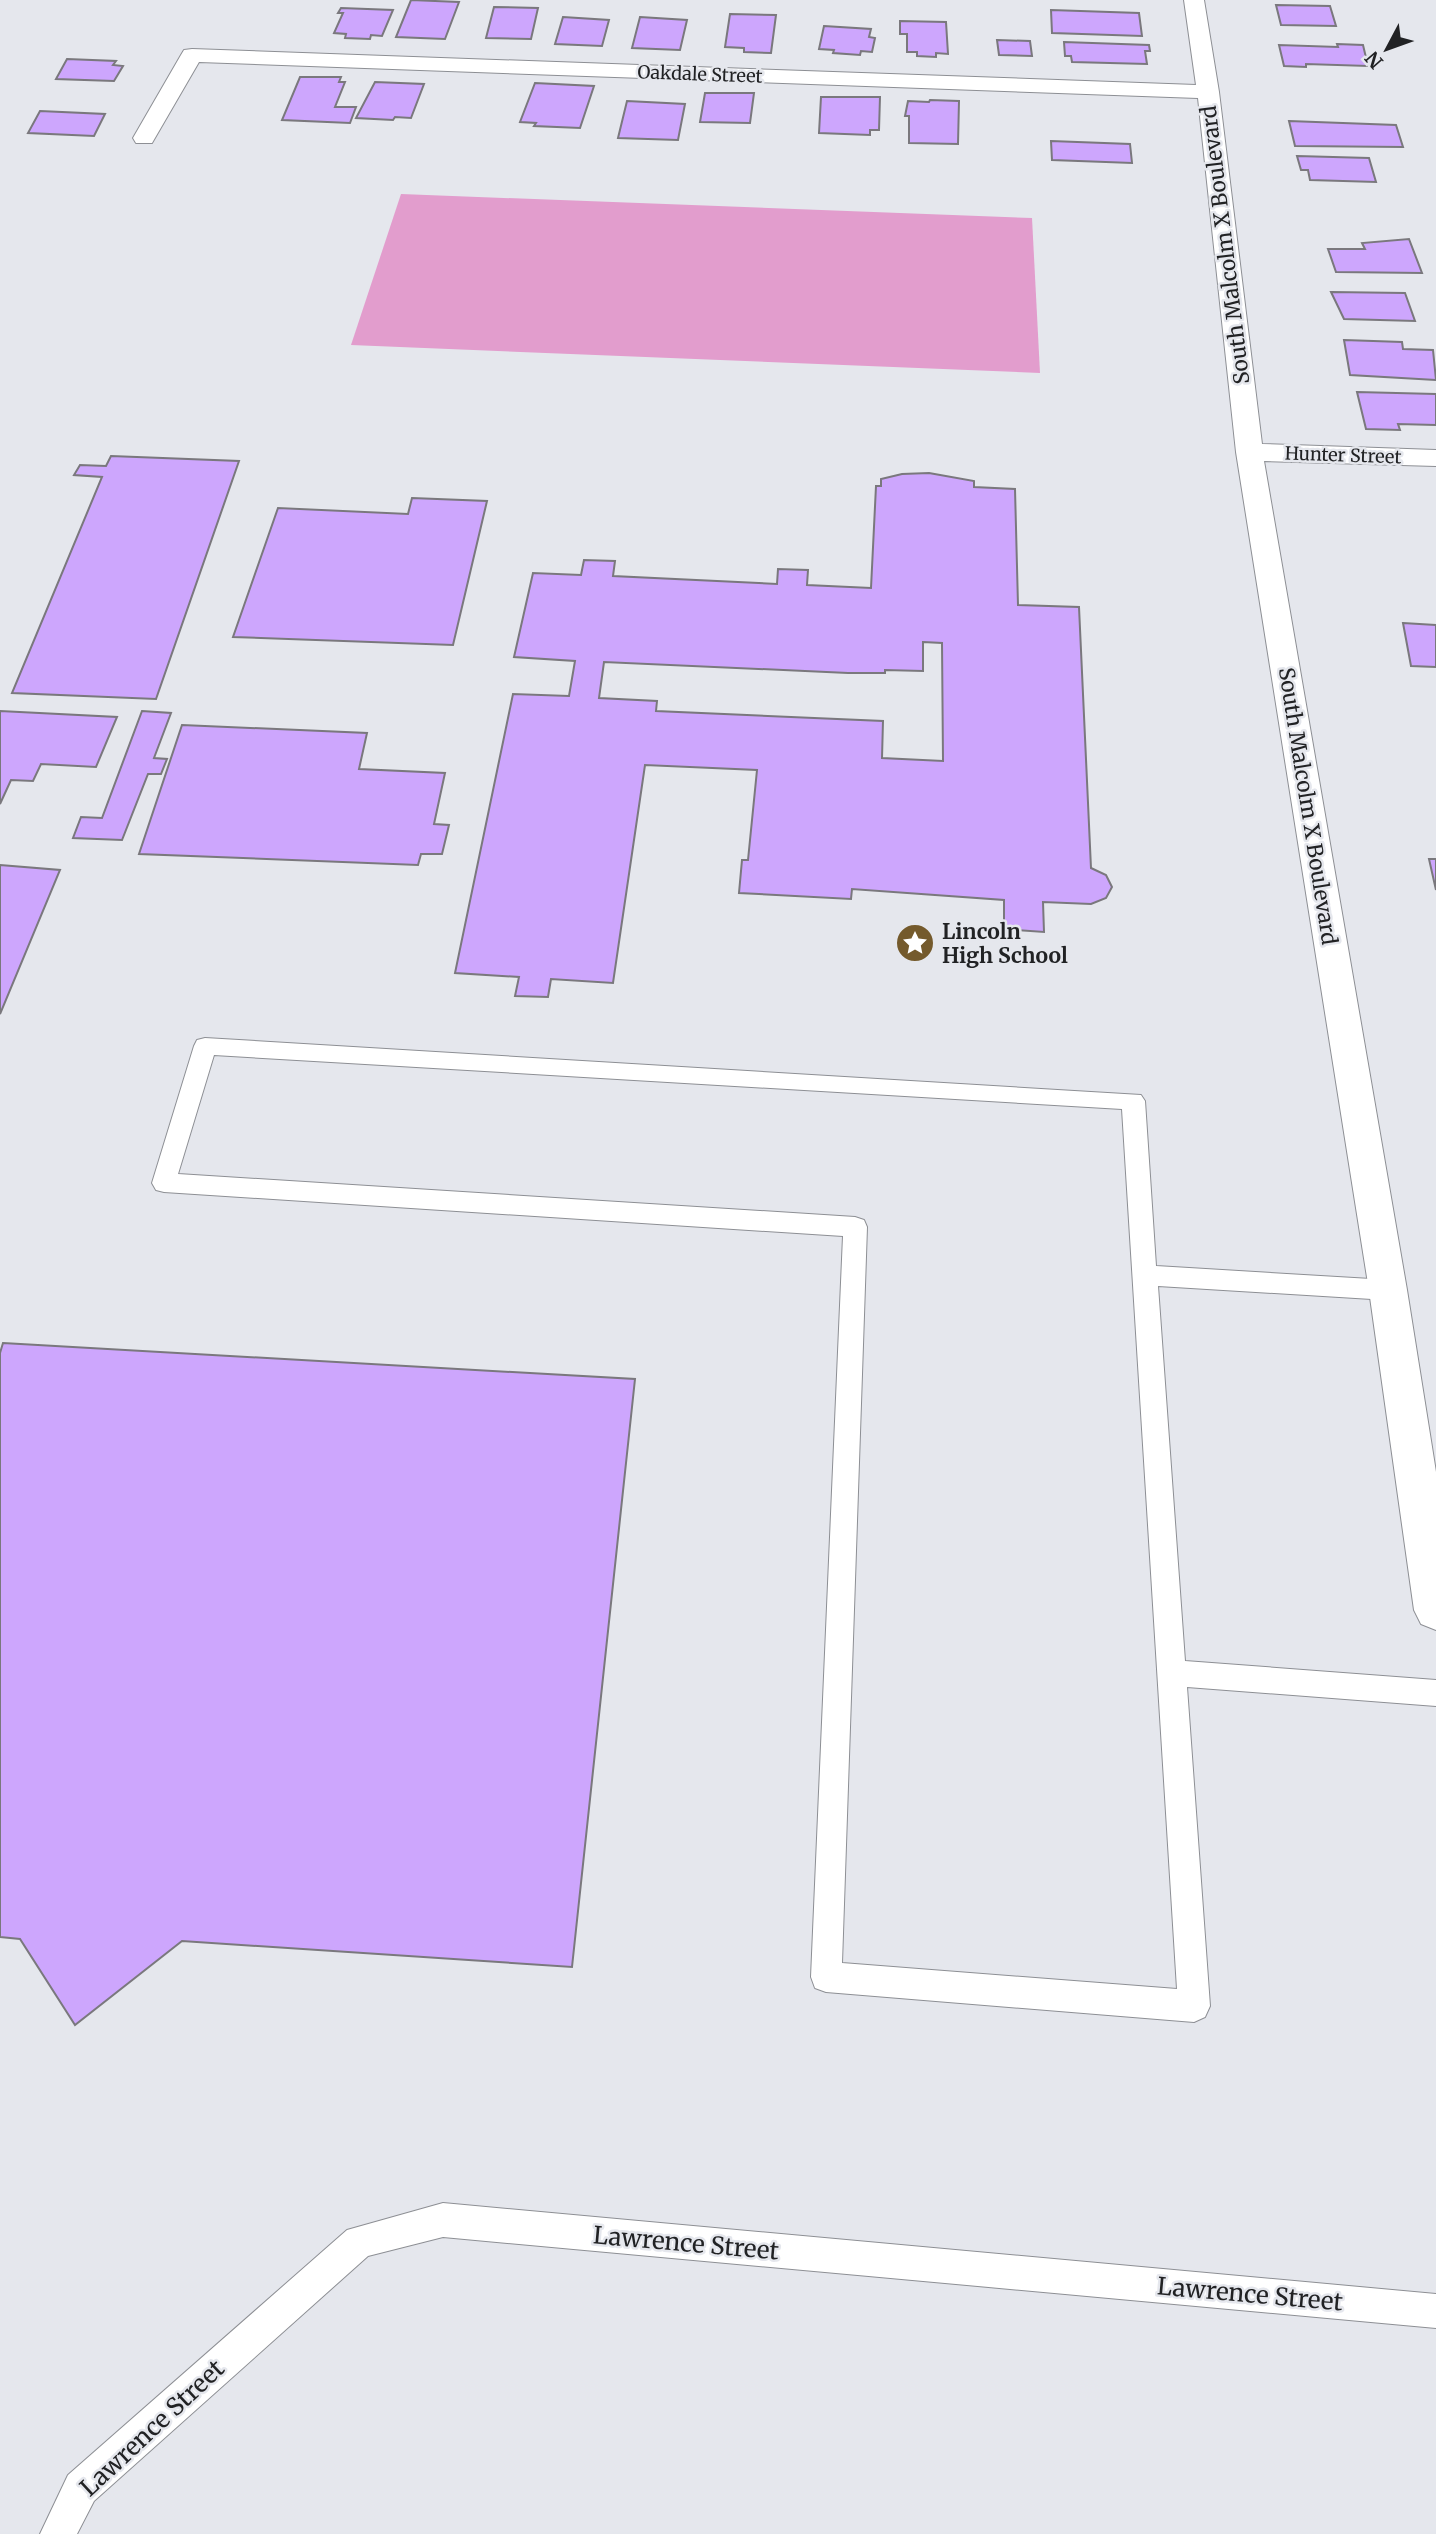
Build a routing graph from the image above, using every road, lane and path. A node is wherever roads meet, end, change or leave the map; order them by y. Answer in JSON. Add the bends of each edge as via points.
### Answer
{"nodes":[{"id":1,"x":1194,"y":0,"type":"edge"},
{"id":2,"x":1208,"y":92,"type":"junction"},
{"id":3,"x":144,"y":138,"type":"dead end"},
{"id":4,"x":1249,"y":452,"type":"junction"},
{"id":5,"x":1436,"y":458,"type":"edge"},
{"id":6,"x":1144,"y":1275,"type":"junction"},
{"id":7,"x":1388,"y":1290,"type":"junction"},
{"id":8,"x":1424,"y":1449,"type":"edge"},
{"id":9,"x":1436,"y":1610,"type":"edge"},
{"id":10,"x":1171,"y":1673,"type":"junction"},
{"id":11,"x":1436,"y":1693,"type":"edge"},
{"id":12,"x":1436,"y":2311,"type":"edge"},
{"id":13,"x":58,"y":2534,"type":"edge"}],
"edges":[{"from":1,"to":2,"type":"street","name":"South Malcolm X Boulevard"},
{"from":2,"to":3,"type":"street","name":"Oakdale Street","via":[[192,55]]},
{"from":2,"to":4,"type":"street","name":"South Malcolm X Boulevard"},
{"from":4,"to":5,"type":"street","name":"Hunter Street"},
{"from":4,"to":7,"type":"street","name":"South Malcolm X Boulevard"},
{"from":6,"to":7,"type":"lane"},
{"from":6,"to":10,"type":"lane"},
{"from":6,"to":10,"type":"lane","via":[[1133,1101],[205,1046],[164,1183],[856,1227],[826,1977],[1194,2006]]},
{"from":7,"to":8,"type":"street","name":"South Malcolm X Boulevard"},
{"from":8,"to":9,"type":"street","name":"South Malcolm X Boulevard"},
{"from":10,"to":11,"type":"lane"},
{"from":12,"to":13,"type":"lane","name":"Lawrence Street","via":[[443,2220],[359,2242],[81,2488]]}]}
